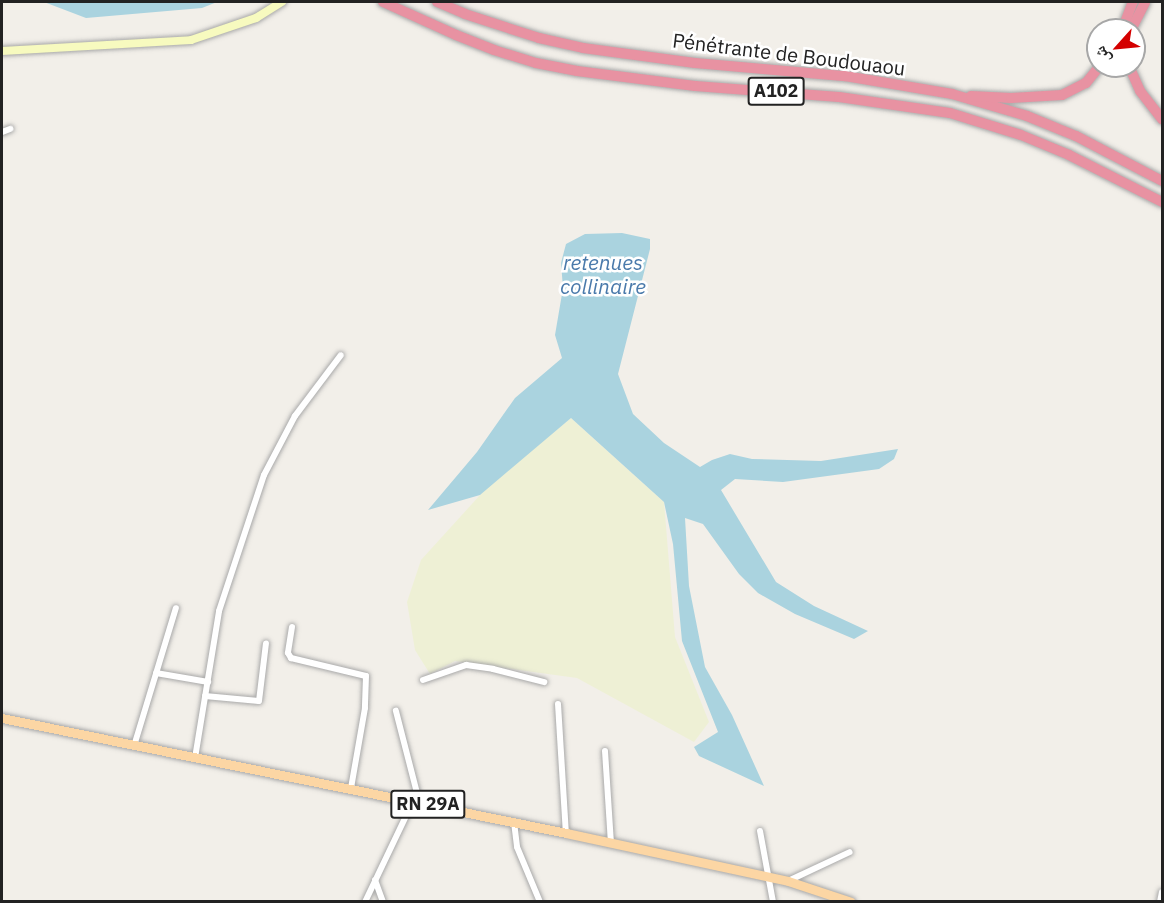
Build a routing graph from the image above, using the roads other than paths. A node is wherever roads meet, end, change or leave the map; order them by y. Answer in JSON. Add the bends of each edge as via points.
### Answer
{"nodes":[{"id":1,"x":282,"y":2,"type":"edge"},
{"id":2,"x":383,"y":2,"type":"edge"},
{"id":3,"x":437,"y":2,"type":"edge"},
{"id":4,"x":1133,"y":2,"type":"edge"},
{"id":5,"x":1144,"y":2,"type":"edge"},
{"id":6,"x":1127,"y":18,"type":"edge"},
{"id":7,"x":1137,"y":18,"type":"edge"},
{"id":8,"x":2,"y":51,"type":"edge"},
{"id":9,"x":1090,"y":78,"type":"edge"},
{"id":10,"x":1134,"y":78,"type":"edge"},
{"id":11,"x":952,"y":94,"type":"junction"},
{"id":12,"x":1162,"y":119,"type":"edge"},
{"id":13,"x":10,"y":129,"type":"dead end"},
{"id":14,"x":2,"y":132,"type":"edge"},
{"id":15,"x":1162,"y":181,"type":"edge"},
{"id":16,"x":1162,"y":202,"type":"edge"},
{"id":17,"x":341,"y":355,"type":"dead end"},
{"id":18,"x":176,"y":608,"type":"dead end"},
{"id":19,"x":292,"y":627,"type":"dead end"},
{"id":20,"x":266,"y":644,"type":"dead end"},
{"id":21,"x":156,"y":673,"type":"junction"},
{"id":22,"x":423,"y":680,"type":"dead end"},
{"id":23,"x":208,"y":682,"type":"junction"},
{"id":24,"x":544,"y":682,"type":"dead end"},
{"id":25,"x":205,"y":696,"type":"junction"},
{"id":26,"x":558,"y":704,"type":"dead end"},
{"id":27,"x":396,"y":711,"type":"dead end"},
{"id":28,"x":2,"y":718,"type":"edge"},
{"id":29,"x":134,"y":746,"type":"junction"},
{"id":30,"x":605,"y":751,"type":"dead end"},
{"id":31,"x":195,"y":758,"type":"junction"},
{"id":32,"x":351,"y":788,"type":"junction"},
{"id":33,"x":414,"y":801,"type":"junction"},
{"id":34,"x":514,"y":822,"type":"junction"},
{"id":35,"x":760,"y":831,"type":"dead end"},
{"id":36,"x":566,"y":832,"type":"junction"},
{"id":37,"x":610,"y":843,"type":"junction"},
{"id":38,"x":850,"y":852,"type":"dead end"},
{"id":39,"x":767,"y":876,"type":"junction"},
{"id":40,"x":375,"y":880,"type":"junction"},
{"id":41,"x":788,"y":881,"type":"junction"},
{"id":42,"x":1162,"y":892,"type":"edge"},
{"id":43,"x":365,"y":902,"type":"edge"},
{"id":44,"x":383,"y":902,"type":"edge"},
{"id":45,"x":540,"y":902,"type":"edge"},
{"id":46,"x":773,"y":902,"type":"edge"},
{"id":47,"x":851,"y":902,"type":"edge"},
{"id":48,"x":1160,"y":902,"type":"edge"}],
"edges":[{"from":1,"to":8,"type":"main road","via":[[256,18],[191,40]]},
{"from":2,"to":16,"type":"highway","name":"Pénétrante de Boudouaou","number":"A102","via":[[456,35],[536,63],[695,86],[839,97],[950,114],[1021,135]]},
{"from":3,"to":11,"type":"highway","name":"Pénétrante de Boudouaou","number":"A102","via":[[539,38],[584,48],[695,63],[844,75]]},
{"from":4,"to":6,"type":"highway"},
{"from":5,"to":7,"type":"highway"},
{"from":9,"to":11,"type":"highway","via":[[1062,95],[1011,98]]},
{"from":10,"to":12,"type":"highway"},
{"from":11,"to":15,"type":"highway","name":"Pénétrante de Boudouaou","number":"A102","via":[[1066,132]]},
{"from":13,"to":14,"type":"street"},
{"from":17,"to":23,"type":"street","via":[[295,416],[264,475],[224,593]]},
{"from":18,"to":21,"type":"street"},
{"from":19,"to":32,"type":"street","via":[[288,653],[291,658],[366,676],[365,708]]},
{"from":20,"to":25,"type":"street","via":[[259,701]]},
{"from":21,"to":23,"type":"street"},
{"from":21,"to":29,"type":"street"},
{"from":22,"to":24,"type":"street","via":[[466,665]]},
{"from":23,"to":25,"type":"street"},
{"from":25,"to":31,"type":"street"},
{"from":26,"to":36,"type":"street"},
{"from":27,"to":33,"type":"street","via":[[417,794]]},
{"from":28,"to":29,"type":"main road","number":"RN 29A"},
{"from":29,"to":31,"type":"main road","number":"RN 29A"},
{"from":30,"to":37,"type":"street"},
{"from":31,"to":32,"type":"main road","number":"RN 29A"},
{"from":32,"to":33,"type":"main road","number":"RN 29A"},
{"from":33,"to":34,"type":"main road","number":"RN 29A"},
{"from":33,"to":40,"type":"street"},
{"from":34,"to":36,"type":"main road","number":"RN 29A"},
{"from":34,"to":45,"type":"street","via":[[517,847]]},
{"from":35,"to":39,"type":"street"},
{"from":36,"to":37,"type":"main road","number":"RN 29A"},
{"from":37,"to":39,"type":"main road","number":"RN 29A"},
{"from":38,"to":41,"type":"street"},
{"from":39,"to":41,"type":"main road","number":"RN 29A"},
{"from":39,"to":46,"type":"street"},
{"from":40,"to":43,"type":"street"},
{"from":40,"to":44,"type":"street"},
{"from":41,"to":47,"type":"main road","number":"RN 29A"},
{"from":42,"to":48,"type":"street"}]}
